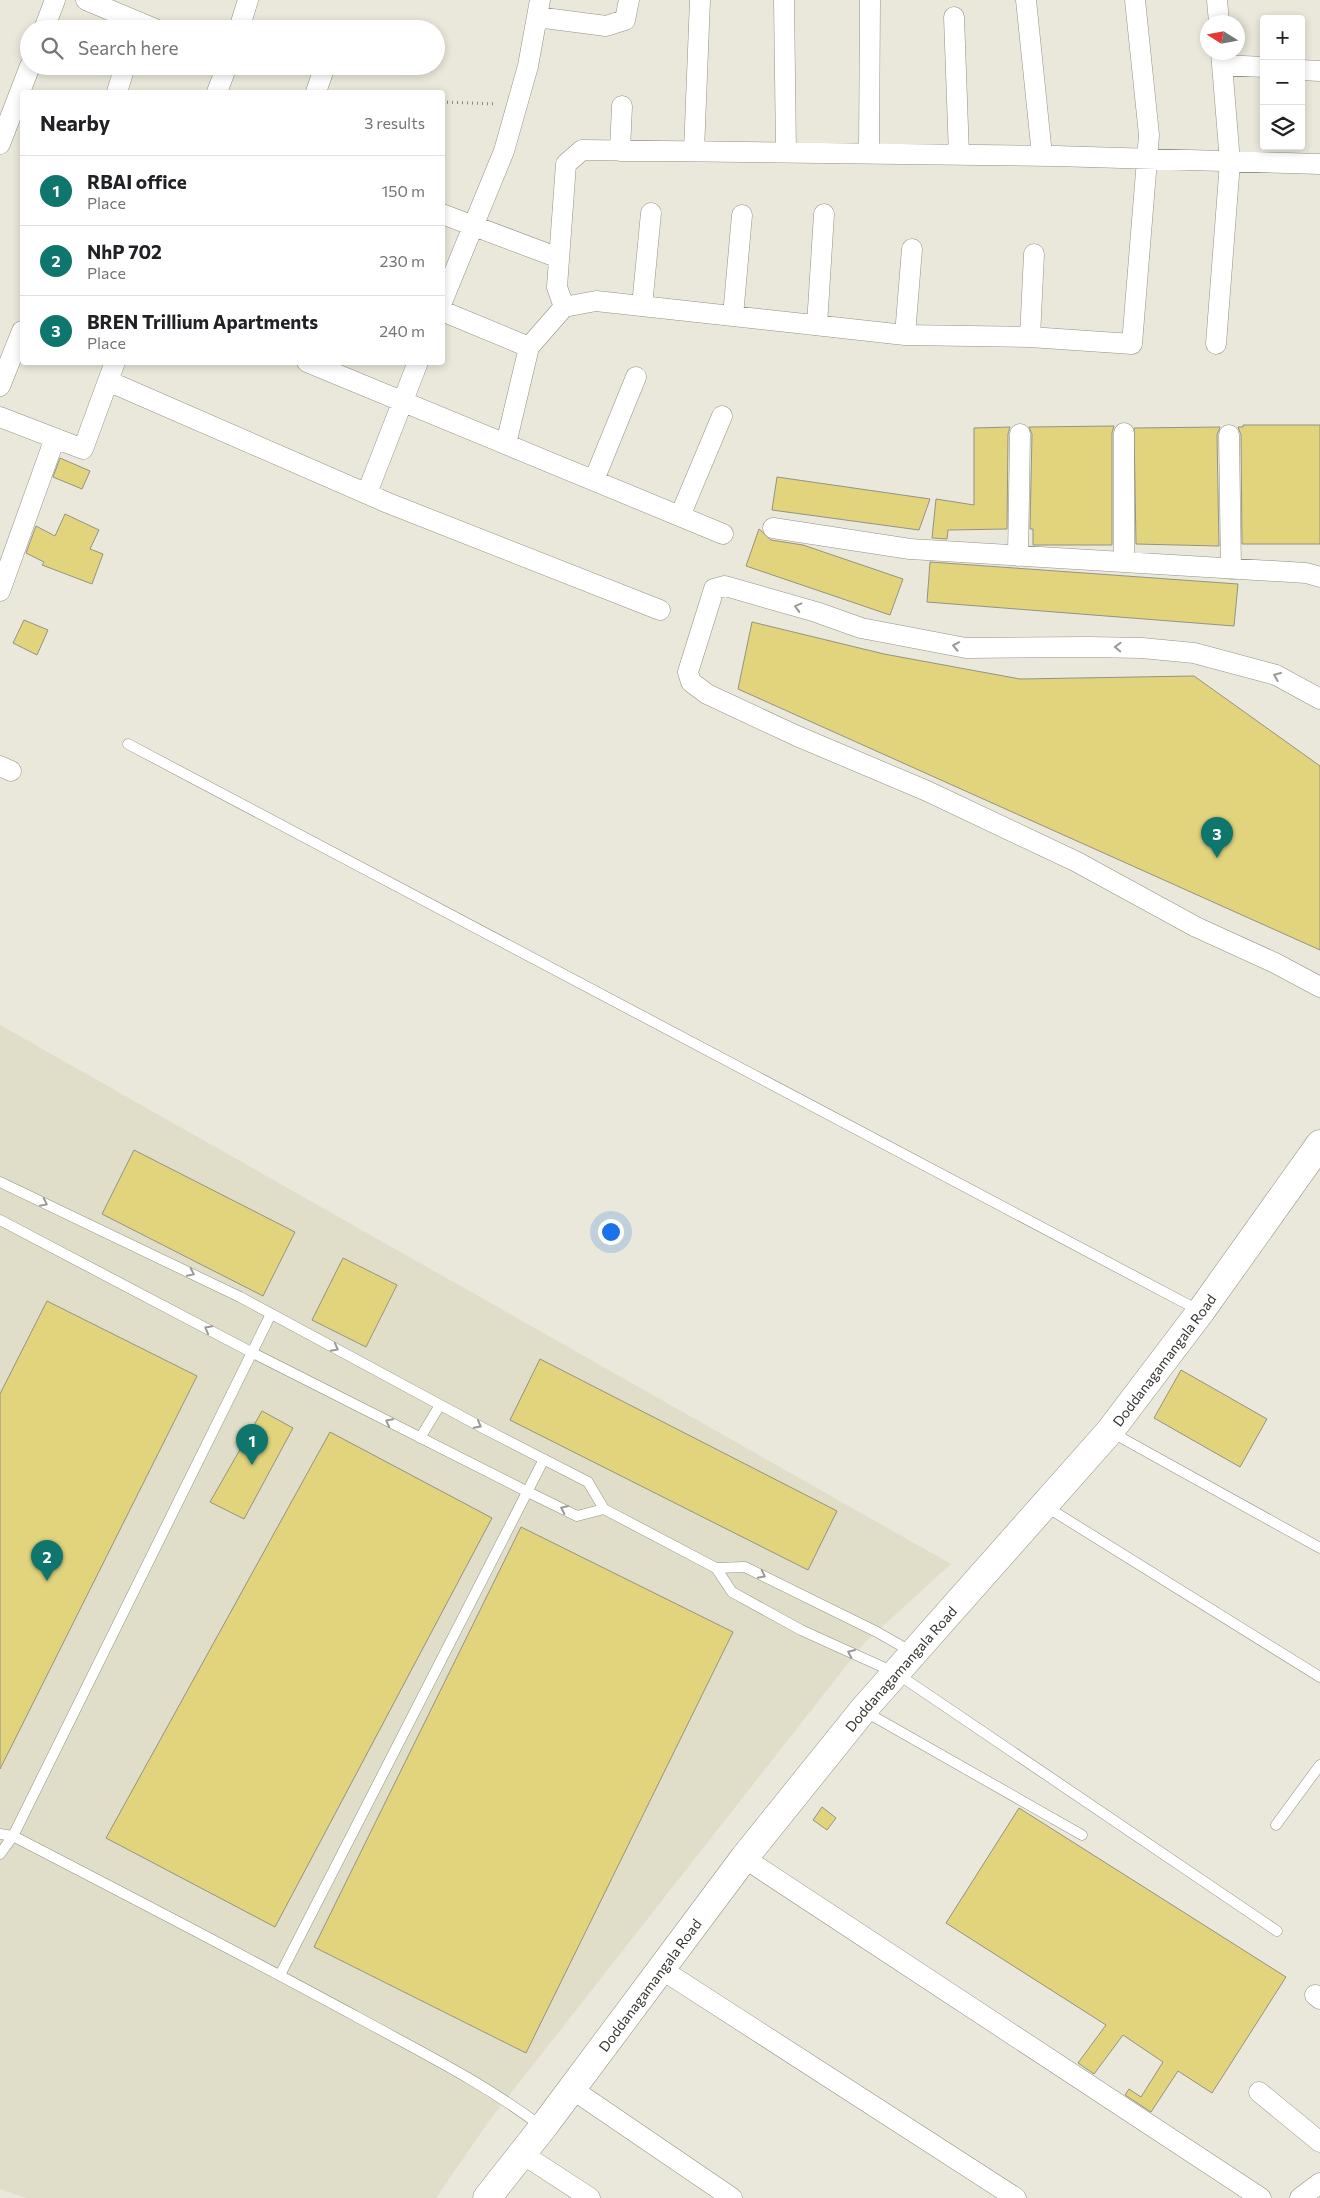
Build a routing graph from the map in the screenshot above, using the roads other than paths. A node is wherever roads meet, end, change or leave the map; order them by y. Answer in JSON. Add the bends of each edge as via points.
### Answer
{"nodes":[{"id":1,"x":55,"y":0,"type":"edge"},
{"id":2,"x":86,"y":0,"type":"edge"},
{"id":3,"x":248,"y":0,"type":"edge"},
{"id":4,"x":629,"y":0,"type":"edge"},
{"id":5,"x":700,"y":0,"type":"edge"},
{"id":6,"x":784,"y":0,"type":"edge"},
{"id":7,"x":870,"y":0,"type":"edge"},
{"id":8,"x":1026,"y":0,"type":"edge"},
{"id":9,"x":1135,"y":0,"type":"edge"},
{"id":10,"x":1217,"y":0,"type":"edge"},
{"id":11,"x":538,"y":8,"type":"edge"},
{"id":12,"x":1218,"y":15,"type":"edge"},
{"id":13,"x":954,"y":17,"type":"dead end"},
{"id":14,"x":47,"y":20,"type":"edge"},
{"id":15,"x":131,"y":20,"type":"edge"},
{"id":16,"x":242,"y":20,"type":"edge"},
{"id":17,"x":1222,"y":60,"type":"edge"},
{"id":18,"x":1227,"y":60,"type":"edge"},
{"id":19,"x":1260,"y":66,"type":"edge"},
{"id":20,"x":1305,"y":70,"type":"edge"},
{"id":21,"x":1320,"y":71,"type":"edge"},
{"id":22,"x":27,"y":75,"type":"edge"},
{"id":23,"x":122,"y":75,"type":"edge"},
{"id":24,"x":224,"y":75,"type":"edge"},
{"id":25,"x":322,"y":75,"type":"edge"},
{"id":26,"x":21,"y":90,"type":"edge"},
{"id":27,"x":118,"y":90,"type":"edge"},
{"id":28,"x":218,"y":90,"type":"edge"},
{"id":29,"x":317,"y":90,"type":"edge"},
{"id":30,"x":20,"y":92,"type":"edge"},
{"id":31,"x":622,"y":106,"type":"dead end"},
{"id":32,"x":0,"y":144,"type":"edge"},
{"id":33,"x":620,"y":151,"type":"junction"},
{"id":34,"x":694,"y":152,"type":"junction"},
{"id":35,"x":786,"y":152,"type":"junction"},
{"id":36,"x":869,"y":153,"type":"junction"},
{"id":37,"x":959,"y":154,"type":"junction"},
{"id":38,"x":1042,"y":156,"type":"junction"},
{"id":39,"x":1147,"y":159,"type":"junction"},
{"id":40,"x":1230,"y":162,"type":"junction"},
{"id":41,"x":1320,"y":164,"type":"edge"},
{"id":42,"x":652,"y":213,"type":"dead end"},
{"id":43,"x":824,"y":214,"type":"dead end"},
{"id":44,"x":445,"y":215,"type":"edge"},
{"id":45,"x":742,"y":215,"type":"dead end"},
{"id":46,"x":473,"y":226,"type":"junction"},
{"id":47,"x":912,"y":249,"type":"dead end"},
{"id":48,"x":1034,"y":254,"type":"dead end"},
{"id":49,"x":559,"y":258,"type":"junction"},
{"id":50,"x":445,"y":295,"type":"edge"},
{"id":51,"x":642,"y":306,"type":"junction"},
{"id":52,"x":564,"y":307,"type":"junction"},
{"id":53,"x":445,"y":312,"type":"edge"},
{"id":54,"x":732,"y":316,"type":"junction"},
{"id":55,"x":817,"y":325,"type":"junction"},
{"id":56,"x":905,"y":335,"type":"junction"},
{"id":57,"x":20,"y":336,"type":"edge"},
{"id":58,"x":1030,"y":337,"type":"junction"},
{"id":59,"x":1216,"y":344,"type":"dead end"},
{"id":60,"x":529,"y":347,"type":"junction"},
{"id":61,"x":314,"y":365,"type":"edge"},
{"id":62,"x":417,"y":365,"type":"edge"},
{"id":63,"x":112,"y":372,"type":"edge"},
{"id":64,"x":636,"y":377,"type":"dead end"},
{"id":65,"x":0,"y":386,"type":"edge"},
{"id":66,"x":402,"y":401,"type":"junction"},
{"id":67,"x":722,"y":416,"type":"dead end"},
{"id":68,"x":0,"y":417,"type":"edge"},
{"id":69,"x":1124,"y":433,"type":"dead end"},
{"id":70,"x":1020,"y":434,"type":"dead end"},
{"id":71,"x":1229,"y":435,"type":"dead end"},
{"id":72,"x":55,"y":438,"type":"junction"},
{"id":73,"x":506,"y":444,"type":"junction"},
{"id":74,"x":594,"y":480,"type":"junction"},
{"id":75,"x":367,"y":493,"type":"junction"},
{"id":76,"x":680,"y":516,"type":"junction"},
{"id":77,"x":773,"y":528,"type":"dead end"},
{"id":78,"x":723,"y":534,"type":"dead end"},
{"id":79,"x":1018,"y":556,"type":"junction"},
{"id":80,"x":1124,"y":562,"type":"junction"},
{"id":81,"x":1231,"y":569,"type":"junction"},
{"id":82,"x":1320,"y":577,"type":"edge"},
{"id":83,"x":0,"y":591,"type":"edge"},
{"id":84,"x":660,"y":610,"type":"dead end"},
{"id":85,"x":1320,"y":699,"type":"edge"},
{"id":86,"x":128,"y":744,"type":"dead end"},
{"id":87,"x":1320,"y":987,"type":"edge"},
{"id":88,"x":1320,"y":1144,"type":"edge"},
{"id":89,"x":0,"y":1182,"type":"edge"},
{"id":90,"x":0,"y":1220,"type":"edge"},
{"id":91,"x":1201,"y":1311,"type":"junction"},
{"id":92,"x":271,"y":1314,"type":"junction"},
{"id":93,"x":251,"y":1352,"type":"junction"},
{"id":94,"x":440,"y":1405,"type":"junction"},
{"id":95,"x":1110,"y":1431,"type":"junction"},
{"id":96,"x":420,"y":1438,"type":"junction"},
{"id":97,"x":544,"y":1459,"type":"junction"},
{"id":98,"x":526,"y":1492,"type":"junction"},
{"id":99,"x":1044,"y":1506,"type":"junction"},
{"id":100,"x":604,"y":1509,"type":"junction"},
{"id":101,"x":1320,"y":1548,"type":"edge"},
{"id":102,"x":716,"y":1568,"type":"junction"},
{"id":103,"x":914,"y":1653,"type":"junction"},
{"id":104,"x":896,"y":1673,"type":"junction"},
{"id":105,"x":1320,"y":1677,"type":"edge"},
{"id":106,"x":863,"y":1710,"type":"junction"},
{"id":107,"x":1320,"y":1765,"type":"edge"},
{"id":108,"x":1276,"y":1825,"type":"dead end"},
{"id":109,"x":0,"y":1834,"type":"edge"},
{"id":110,"x":1082,"y":1835,"type":"dead end"},
{"id":111,"x":13,"y":1836,"type":"junction"},
{"id":112,"x":0,"y":1854,"type":"edge"},
{"id":113,"x":744,"y":1858,"type":"junction"},
{"id":114,"x":1277,"y":1931,"type":"dead end"},
{"id":115,"x":662,"y":1969,"type":"junction"},
{"id":116,"x":280,"y":1975,"type":"junction"},
{"id":117,"x":572,"y":2089,"type":"junction"},
{"id":118,"x":1259,"y":2092,"type":"dead end"},
{"id":119,"x":542,"y":2128,"type":"junction"},
{"id":120,"x":1320,"y":2142,"type":"edge"},
{"id":121,"x":521,"y":2153,"type":"junction"},
{"id":122,"x":1320,"y":2183,"type":"edge"},
{"id":123,"x":487,"y":2198,"type":"edge"},
{"id":124,"x":590,"y":2198,"type":"edge"},
{"id":125,"x":732,"y":2198,"type":"edge"},
{"id":126,"x":1016,"y":2198,"type":"edge"},
{"id":127,"x":1261,"y":2198,"type":"edge"},
{"id":128,"x":1300,"y":2198,"type":"edge"}],
"edges":[{"from":1,"to":14,"type":"street"},
{"from":2,"to":15,"type":"street"},
{"from":3,"to":16,"type":"street"},
{"from":4,"to":11,"type":"street","via":[[625,20],[606,26]]},
{"from":5,"to":34,"type":"street"},
{"from":6,"to":35,"type":"street"},
{"from":7,"to":36,"type":"street"},
{"from":8,"to":38,"type":"street"},
{"from":9,"to":39,"type":"street","via":[[1149,135]]},
{"from":10,"to":12,"type":"street"},
{"from":11,"to":46,"type":"street","via":[[528,66],[504,150]]},
{"from":13,"to":37,"type":"street"},
{"from":17,"to":40,"type":"street"},
{"from":18,"to":19,"type":"street"},
{"from":20,"to":21,"type":"street"},
{"from":22,"to":26,"type":"street"},
{"from":23,"to":27,"type":"street"},
{"from":24,"to":28,"type":"street"},
{"from":25,"to":29,"type":"street"},
{"from":30,"to":32,"type":"street"},
{"from":31,"to":33,"type":"street"},
{"from":33,"to":34,"type":"street"},
{"from":33,"to":49,"type":"street","via":[[582,150],[566,164]]},
{"from":34,"to":35,"type":"street"},
{"from":35,"to":36,"type":"street"},
{"from":36,"to":37,"type":"street"},
{"from":37,"to":38,"type":"street"},
{"from":38,"to":39,"type":"street"},
{"from":39,"to":40,"type":"street"},
{"from":39,"to":58,"type":"street","via":[[1132,344]]},
{"from":40,"to":41,"type":"street"},
{"from":40,"to":59,"type":"street"},
{"from":42,"to":51,"type":"street"},
{"from":43,"to":55,"type":"street"},
{"from":44,"to":46,"type":"street"},
{"from":45,"to":54,"type":"street"},
{"from":46,"to":49,"type":"street"},
{"from":46,"to":50,"type":"street"},
{"from":47,"to":56,"type":"street"},
{"from":48,"to":58,"type":"street"},
{"from":49,"to":52,"type":"street","via":[[557,287]]},
{"from":51,"to":52,"type":"street","via":[[596,301]]},
{"from":51,"to":54,"type":"street"},
{"from":52,"to":60,"type":"street"},
{"from":53,"to":60,"type":"street"},
{"from":54,"to":55,"type":"street"},
{"from":55,"to":56,"type":"street"},
{"from":56,"to":58,"type":"street"},
{"from":57,"to":65,"type":"street"},
{"from":60,"to":73,"type":"street"},
{"from":61,"to":66,"type":"street"},
{"from":62,"to":66,"type":"street"},
{"from":63,"to":72,"type":"street","via":[[83,449]]},
{"from":63,"to":75,"type":"street"},
{"from":64,"to":74,"type":"street"},
{"from":66,"to":73,"type":"street"},
{"from":66,"to":75,"type":"street"},
{"from":67,"to":76,"type":"street"},
{"from":68,"to":72,"type":"street"},
{"from":69,"to":80,"type":"street"},
{"from":70,"to":79,"type":"street"},
{"from":71,"to":81,"type":"street"},
{"from":72,"to":83,"type":"street"},
{"from":73,"to":74,"type":"street"},
{"from":74,"to":76,"type":"street"},
{"from":75,"to":84,"type":"street"},
{"from":76,"to":78,"type":"street"},
{"from":77,"to":79,"type":"street","via":[[910,550]]},
{"from":79,"to":80,"type":"street"},
{"from":80,"to":81,"type":"street"},
{"from":81,"to":82,"type":"street","via":[[1306,573]]},
{"from":85,"to":87,"type":"street","one_way":true,"via":[[1276,674],[1194,653],[1089,646],[966,648],[861,628],[725,586],[714,590],[688,672],[691,682],[707,694],[1078,862],[1196,927]]},
{"from":86,"to":91,"type":"lane"},
{"from":88,"to":91,"type":"street","name":"Doddanagamangala Road"},
{"from":89,"to":92,"type":"lane","one_way":true},
{"from":93,"to":90,"type":"lane","one_way":true},
{"from":91,"to":95,"type":"street","name":"Doddanagamangala Road"},
{"from":92,"to":93,"type":"lane"},
{"from":92,"to":94,"type":"lane","one_way":true},
{"from":96,"to":93,"type":"lane","one_way":true},
{"from":93,"to":111,"type":"lane"},
{"from":94,"to":96,"type":"lane"},
{"from":94,"to":97,"type":"lane","one_way":true},
{"from":95,"to":99,"type":"street","name":"Doddanagamangala Road"},
{"from":95,"to":101,"type":"lane"},
{"from":96,"to":98,"type":"lane"},
{"from":97,"to":98,"type":"lane"},
{"from":97,"to":100,"type":"lane","via":[[588,1482]]},
{"from":100,"to":98,"type":"lane","one_way":true,"via":[[577,1516]]},
{"from":98,"to":116,"type":"lane"},
{"from":99,"to":103,"type":"street","name":"Doddanagamangala Road"},
{"from":99,"to":105,"type":"lane"},
{"from":100,"to":102,"type":"lane"},
{"from":102,"to":103,"type":"lane","one_way":true,"via":[[745,1567]]},
{"from":104,"to":102,"type":"lane","one_way":true,"via":[[801,1630],[732,1592]]},
{"from":103,"to":104,"type":"street","name":"Doddanagamangala Road"},
{"from":104,"to":106,"type":"street","name":"Doddanagamangala Road"},
{"from":104,"to":114,"type":"lane"},
{"from":106,"to":110,"type":"lane"},
{"from":106,"to":113,"type":"street","name":"Doddanagamangala Road"},
{"from":107,"to":108,"type":"lane"},
{"from":109,"to":111,"type":"lane"},
{"from":111,"to":112,"type":"lane"},
{"from":111,"to":116,"type":"lane"},
{"from":113,"to":115,"type":"street","name":"Doddanagamangala Road"},
{"from":113,"to":127,"type":"street"},
{"from":115,"to":117,"type":"street","name":"Doddanagamangala Road"},
{"from":115,"to":126,"type":"street"},
{"from":116,"to":119,"type":"lane","via":[[493,2094]]},
{"from":117,"to":119,"type":"street","name":"Doddanagamangala Road"},
{"from":117,"to":125,"type":"street"},
{"from":118,"to":120,"type":"street"},
{"from":119,"to":121,"type":"street","name":"Doddanagamangala Road"},
{"from":121,"to":123,"type":"street","name":"Doddanagamangala Road"},
{"from":121,"to":124,"type":"street"},
{"from":122,"to":128,"type":"street"}]}
